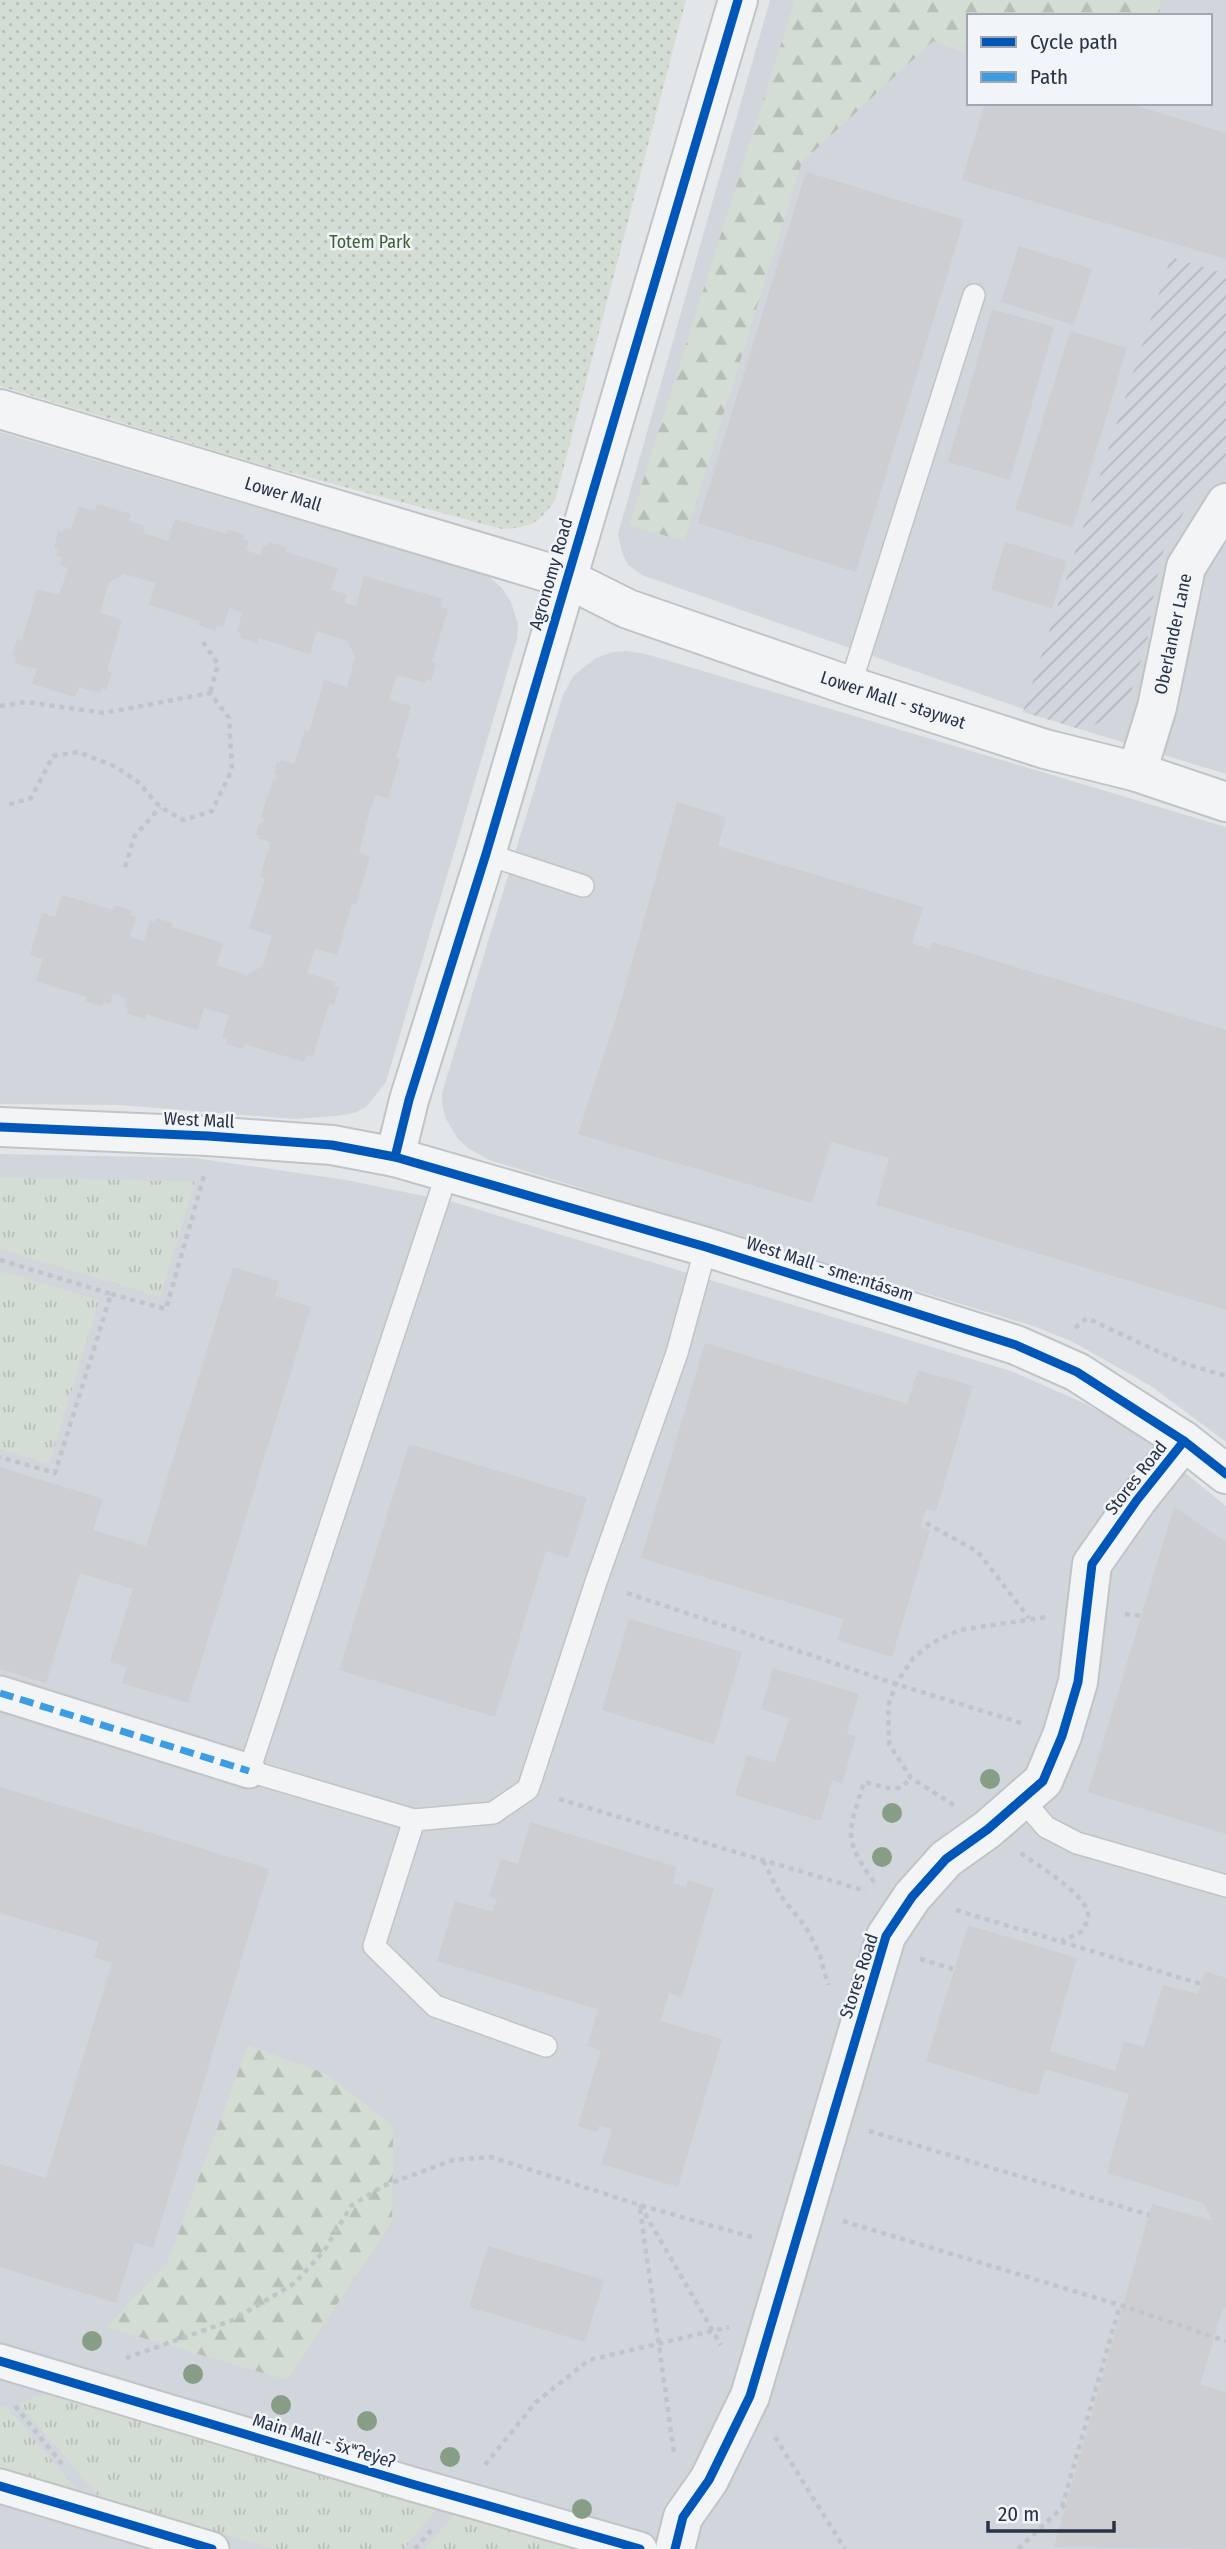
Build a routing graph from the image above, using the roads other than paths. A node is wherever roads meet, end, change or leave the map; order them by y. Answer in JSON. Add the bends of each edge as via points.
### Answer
{"nodes":[{"id":1,"x":738,"y":0,"type":"edge"},
{"id":2,"x":974,"y":295,"type":"dead end"},
{"id":3,"x":0,"y":409,"type":"edge"},
{"id":4,"x":1226,"y":503,"type":"edge"},
{"id":5,"x":566,"y":578,"type":"junction"},
{"id":6,"x":850,"y":686,"type":"junction"},
{"id":7,"x":1137,"y":772,"type":"junction"},
{"id":8,"x":1226,"y":802,"type":"edge"},
{"id":9,"x":486,"y":854,"type":"junction"},
{"id":10,"x":583,"y":886,"type":"dead end"},
{"id":11,"x":0,"y":1127,"type":"edge"},
{"id":12,"x":395,"y":1157,"type":"junction"},
{"id":13,"x":447,"y":1173,"type":"junction"},
{"id":14,"x":706,"y":1247,"type":"junction"},
{"id":15,"x":1184,"y":1441,"type":"junction"},
{"id":16,"x":1226,"y":1474,"type":"edge"},
{"id":17,"x":0,"y":1693,"type":"edge"},
{"id":18,"x":249,"y":1771,"type":"junction"},
{"id":19,"x":1022,"y":1799,"type":"junction"},
{"id":20,"x":414,"y":1820,"type":"junction"},
{"id":21,"x":1226,"y":1886,"type":"edge"},
{"id":22,"x":546,"y":2046,"type":"dead end"},
{"id":23,"x":0,"y":2361,"type":"edge"},
{"id":24,"x":0,"y":2486,"type":"edge"},
{"id":25,"x":679,"y":2533,"type":"edge"},
{"id":26,"x":212,"y":2549,"type":"edge"},
{"id":27,"x":640,"y":2549,"type":"edge"}],
"edges":[{"from":1,"to":5,"type":"street","name":"Agronomy Road"},
{"from":2,"to":6,"type":"lane"},
{"from":3,"to":5,"type":"street","name":"Lower Mall"},
{"from":4,"to":7,"type":"street","name":"Oberlander Lane","via":[[1186,567],[1157,707]]},
{"from":5,"to":6,"type":"street","name":"Lower Mall - stəywət","via":[[628,609]]},
{"from":5,"to":9,"type":"street","name":"Agronomy Road"},
{"from":6,"to":7,"type":"street","name":"Lower Mall - stəywət","via":[[1045,749]]},
{"from":7,"to":8,"type":"street","name":"Lower Mall - stəywət"},
{"from":9,"to":10,"type":"lane"},
{"from":9,"to":12,"type":"street","name":"Agronomy Road"},
{"from":11,"to":12,"type":"street","name":"West Mall","via":[[332,1145]]},
{"from":12,"to":13,"type":"street","name":"West Mall - sme:ntásəm"},
{"from":13,"to":14,"type":"street","name":"West Mall - sme:ntásəm"},
{"from":13,"to":18,"type":"lane"},
{"from":14,"to":15,"type":"street","name":"West Mall - sme:ntásəm","via":[[1016,1345],[1077,1372]]},
{"from":14,"to":20,"type":"lane","via":[[677,1353],[528,1789],[493,1813]]},
{"from":15,"to":16,"type":"street","name":"West Mall - sme:ntásəm"},
{"from":15,"to":19,"type":"street","name":"Stores Road","via":[[1091,1563],[1078,1682],[1043,1781]]},
{"from":17,"to":18,"type":"street"},
{"from":18,"to":20,"type":"lane"},
{"from":19,"to":21,"type":"lane","via":[[1046,1827],[1077,1843]]},
{"from":19,"to":25,"type":"street","name":"Stores Road","via":[[896,1894],[750,2396]]},
{"from":20,"to":22,"type":"lane","via":[[374,1945],[435,2006]]},
{"from":23,"to":27,"type":"street","name":"Main Mall - šxʷʔey̓eʔ"},
{"from":24,"to":26,"type":"street"}]}
